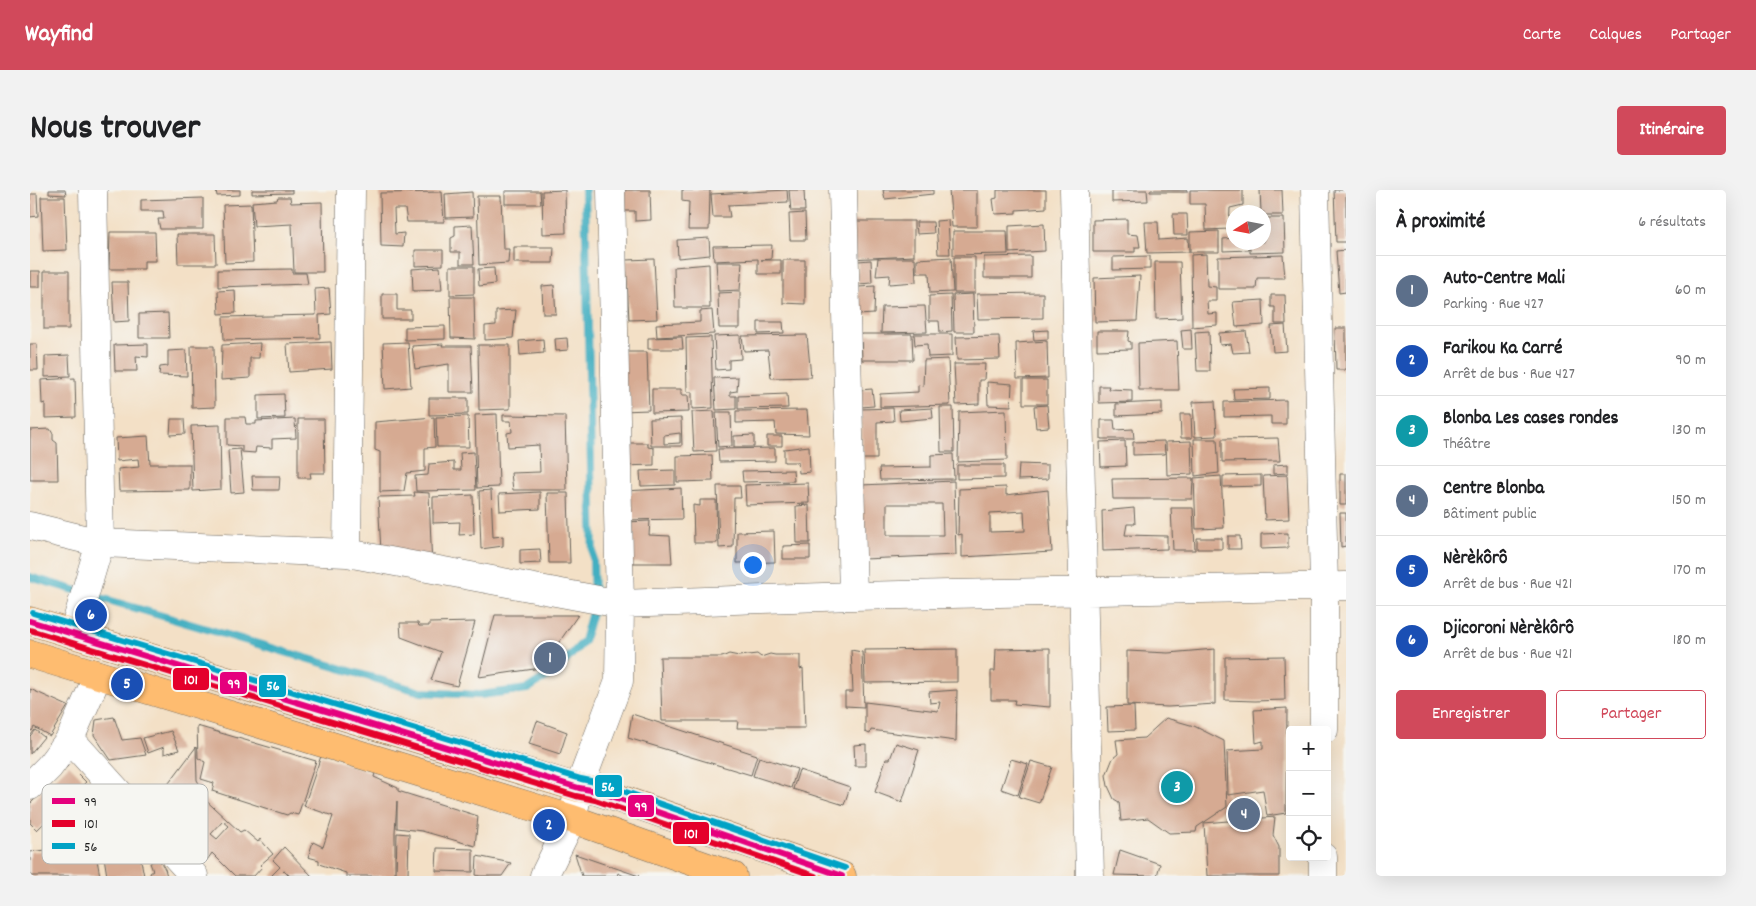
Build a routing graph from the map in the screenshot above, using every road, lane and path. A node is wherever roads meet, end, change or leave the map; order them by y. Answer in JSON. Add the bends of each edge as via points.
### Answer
{"nodes":[{"id":1,"x":93,"y":190,"type":"edge"},
{"id":2,"x":351,"y":190,"type":"edge"},
{"id":3,"x":611,"y":190,"type":"edge"},
{"id":4,"x":843,"y":190,"type":"edge"},
{"id":5,"x":1074,"y":190,"type":"edge"},
{"id":6,"x":1315,"y":190,"type":"edge"},
{"id":7,"x":30,"y":526,"type":"edge"},
{"id":8,"x":100,"y":543,"type":"junction"},
{"id":9,"x":347,"y":553,"type":"junction"},
{"id":10,"x":1335,"y":586,"type":"edge"},
{"id":11,"x":1084,"y":591,"type":"junction"},
{"id":12,"x":853,"y":596,"type":"junction"},
{"id":13,"x":620,"y":604,"type":"junction"},
{"id":14,"x":30,"y":621,"type":"edge"},
{"id":15,"x":72,"y":634,"type":"junction"},
{"id":16,"x":30,"y":654,"type":"edge"},
{"id":17,"x":98,"y":675,"type":"junction"},
{"id":18,"x":1324,"y":726,"type":"edge"},
{"id":19,"x":70,"y":739,"type":"junction"},
{"id":20,"x":111,"y":784,"type":"edge"},
{"id":21,"x":30,"y":786,"type":"edge"},
{"id":22,"x":579,"y":788,"type":"junction"},
{"id":23,"x":572,"y":819,"type":"junction"},
{"id":24,"x":1323,"y":861,"type":"edge"},
{"id":25,"x":183,"y":864,"type":"edge"},
{"id":26,"x":194,"y":876,"type":"edge"},
{"id":27,"x":544,"y":876,"type":"edge"},
{"id":28,"x":733,"y":876,"type":"edge"},
{"id":29,"x":842,"y":876,"type":"edge"},
{"id":30,"x":1090,"y":876,"type":"edge"},
{"id":31,"x":1323,"y":876,"type":"edge"}],
"edges":[{"from":1,"to":8,"type":"street"},
{"from":2,"to":9,"type":"street"},
{"from":3,"to":13,"type":"street"},
{"from":4,"to":12,"type":"street"},
{"from":5,"to":11,"type":"street"},
{"from":6,"to":10,"type":"street"},
{"from":7,"to":8,"type":"street"},
{"from":8,"to":9,"type":"street"},
{"from":8,"to":15,"type":"street"},
{"from":9,"to":13,"type":"street"},
{"from":10,"to":11,"type":"street"},
{"from":10,"to":18,"type":"street"},
{"from":11,"to":12,"type":"street"},
{"from":11,"to":30,"type":"street"},
{"from":12,"to":13,"type":"street"},
{"from":13,"to":22,"type":"street","via":[[619,681]]},
{"from":14,"to":15,"type":"main road"},
{"from":15,"to":22,"type":"main road"},
{"from":16,"to":17,"type":"main road"},
{"from":17,"to":19,"type":"street"},
{"from":17,"to":23,"type":"main road"},
{"from":19,"to":20,"type":"street"},
{"from":19,"to":21,"type":"street"},
{"from":22,"to":23,"type":"street"},
{"from":22,"to":29,"type":"main road","via":[[597,791]]},
{"from":23,"to":27,"type":"street"},
{"from":23,"to":28,"type":"main road"},
{"from":24,"to":31,"type":"street"},
{"from":25,"to":26,"type":"street"}]}
